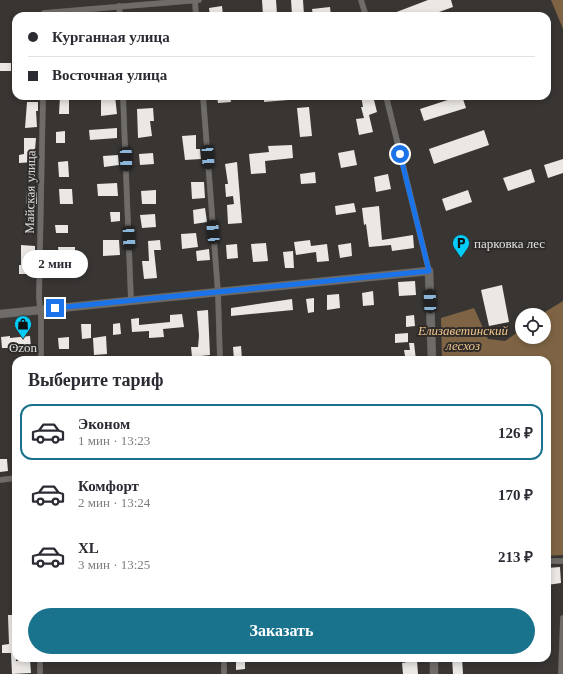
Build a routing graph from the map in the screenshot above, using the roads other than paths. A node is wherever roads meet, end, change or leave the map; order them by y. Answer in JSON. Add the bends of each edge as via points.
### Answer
{"nodes":[{"id":1,"x":195,"y":0,"type":"edge"},
{"id":2,"x":199,"y":0,"type":"edge"},
{"id":3,"x":361,"y":0,"type":"edge"},
{"id":4,"x":119,"y":6,"type":"junction"},
{"id":5,"x":69,"y":12,"type":"edge"},
{"id":6,"x":120,"y":12,"type":"edge"},
{"id":7,"x":196,"y":12,"type":"edge"},
{"id":8,"x":365,"y":12,"type":"edge"},
{"id":9,"x":43,"y":100,"type":"edge"},
{"id":10,"x":123,"y":100,"type":"edge"},
{"id":11,"x":203,"y":100,"type":"edge"},
{"id":12,"x":387,"y":100,"type":"edge"},
{"id":13,"x":429,"y":271,"type":"junction"},
{"id":14,"x":218,"y":293,"type":"junction"},
{"id":15,"x":131,"y":302,"type":"junction"},
{"id":16,"x":40,"y":309,"type":"junction"},
{"id":17,"x":0,"y":314,"type":"edge"},
{"id":18,"x":41,"y":356,"type":"edge"},
{"id":19,"x":220,"y":356,"type":"edge"},
{"id":20,"x":432,"y":356,"type":"edge"},
{"id":21,"x":12,"y":478,"type":"edge"},
{"id":22,"x":0,"y":480,"type":"edge"},
{"id":23,"x":551,"y":561,"type":"edge"},
{"id":24,"x":563,"y":561,"type":"edge"},
{"id":25,"x":563,"y":618,"type":"edge"},
{"id":26,"x":40,"y":662,"type":"edge"},
{"id":27,"x":224,"y":662,"type":"edge"},
{"id":28,"x":434,"y":662,"type":"edge"},
{"id":29,"x":40,"y":674,"type":"edge"},
{"id":30,"x":224,"y":674,"type":"edge"},
{"id":31,"x":434,"y":674,"type":"edge"},
{"id":32,"x":561,"y":674,"type":"edge"}],
"edges":[{"from":1,"to":2,"type":"street"},
{"from":1,"to":4,"type":"street"},
{"from":1,"to":7,"type":"street"},
{"from":3,"to":8,"type":"street"},
{"from":4,"to":5,"type":"street"},
{"from":4,"to":6,"type":"street"},
{"from":9,"to":16,"type":"street","name":"Майская улица"},
{"from":10,"to":15,"type":"street"},
{"from":11,"to":14,"type":"street"},
{"from":12,"to":13,"type":"street"},
{"from":13,"to":14,"type":"street"},
{"from":13,"to":20,"type":"street"},
{"from":14,"to":15,"type":"street"},
{"from":14,"to":19,"type":"street"},
{"from":15,"to":16,"type":"street"},
{"from":16,"to":17,"type":"street"},
{"from":16,"to":18,"type":"street","name":"Майская улица"},
{"from":21,"to":22,"type":"street"},
{"from":23,"to":24,"type":"street"},
{"from":25,"to":32,"type":"street"},
{"from":26,"to":29,"type":"street"},
{"from":27,"to":30,"type":"street"},
{"from":28,"to":31,"type":"street"}]}
